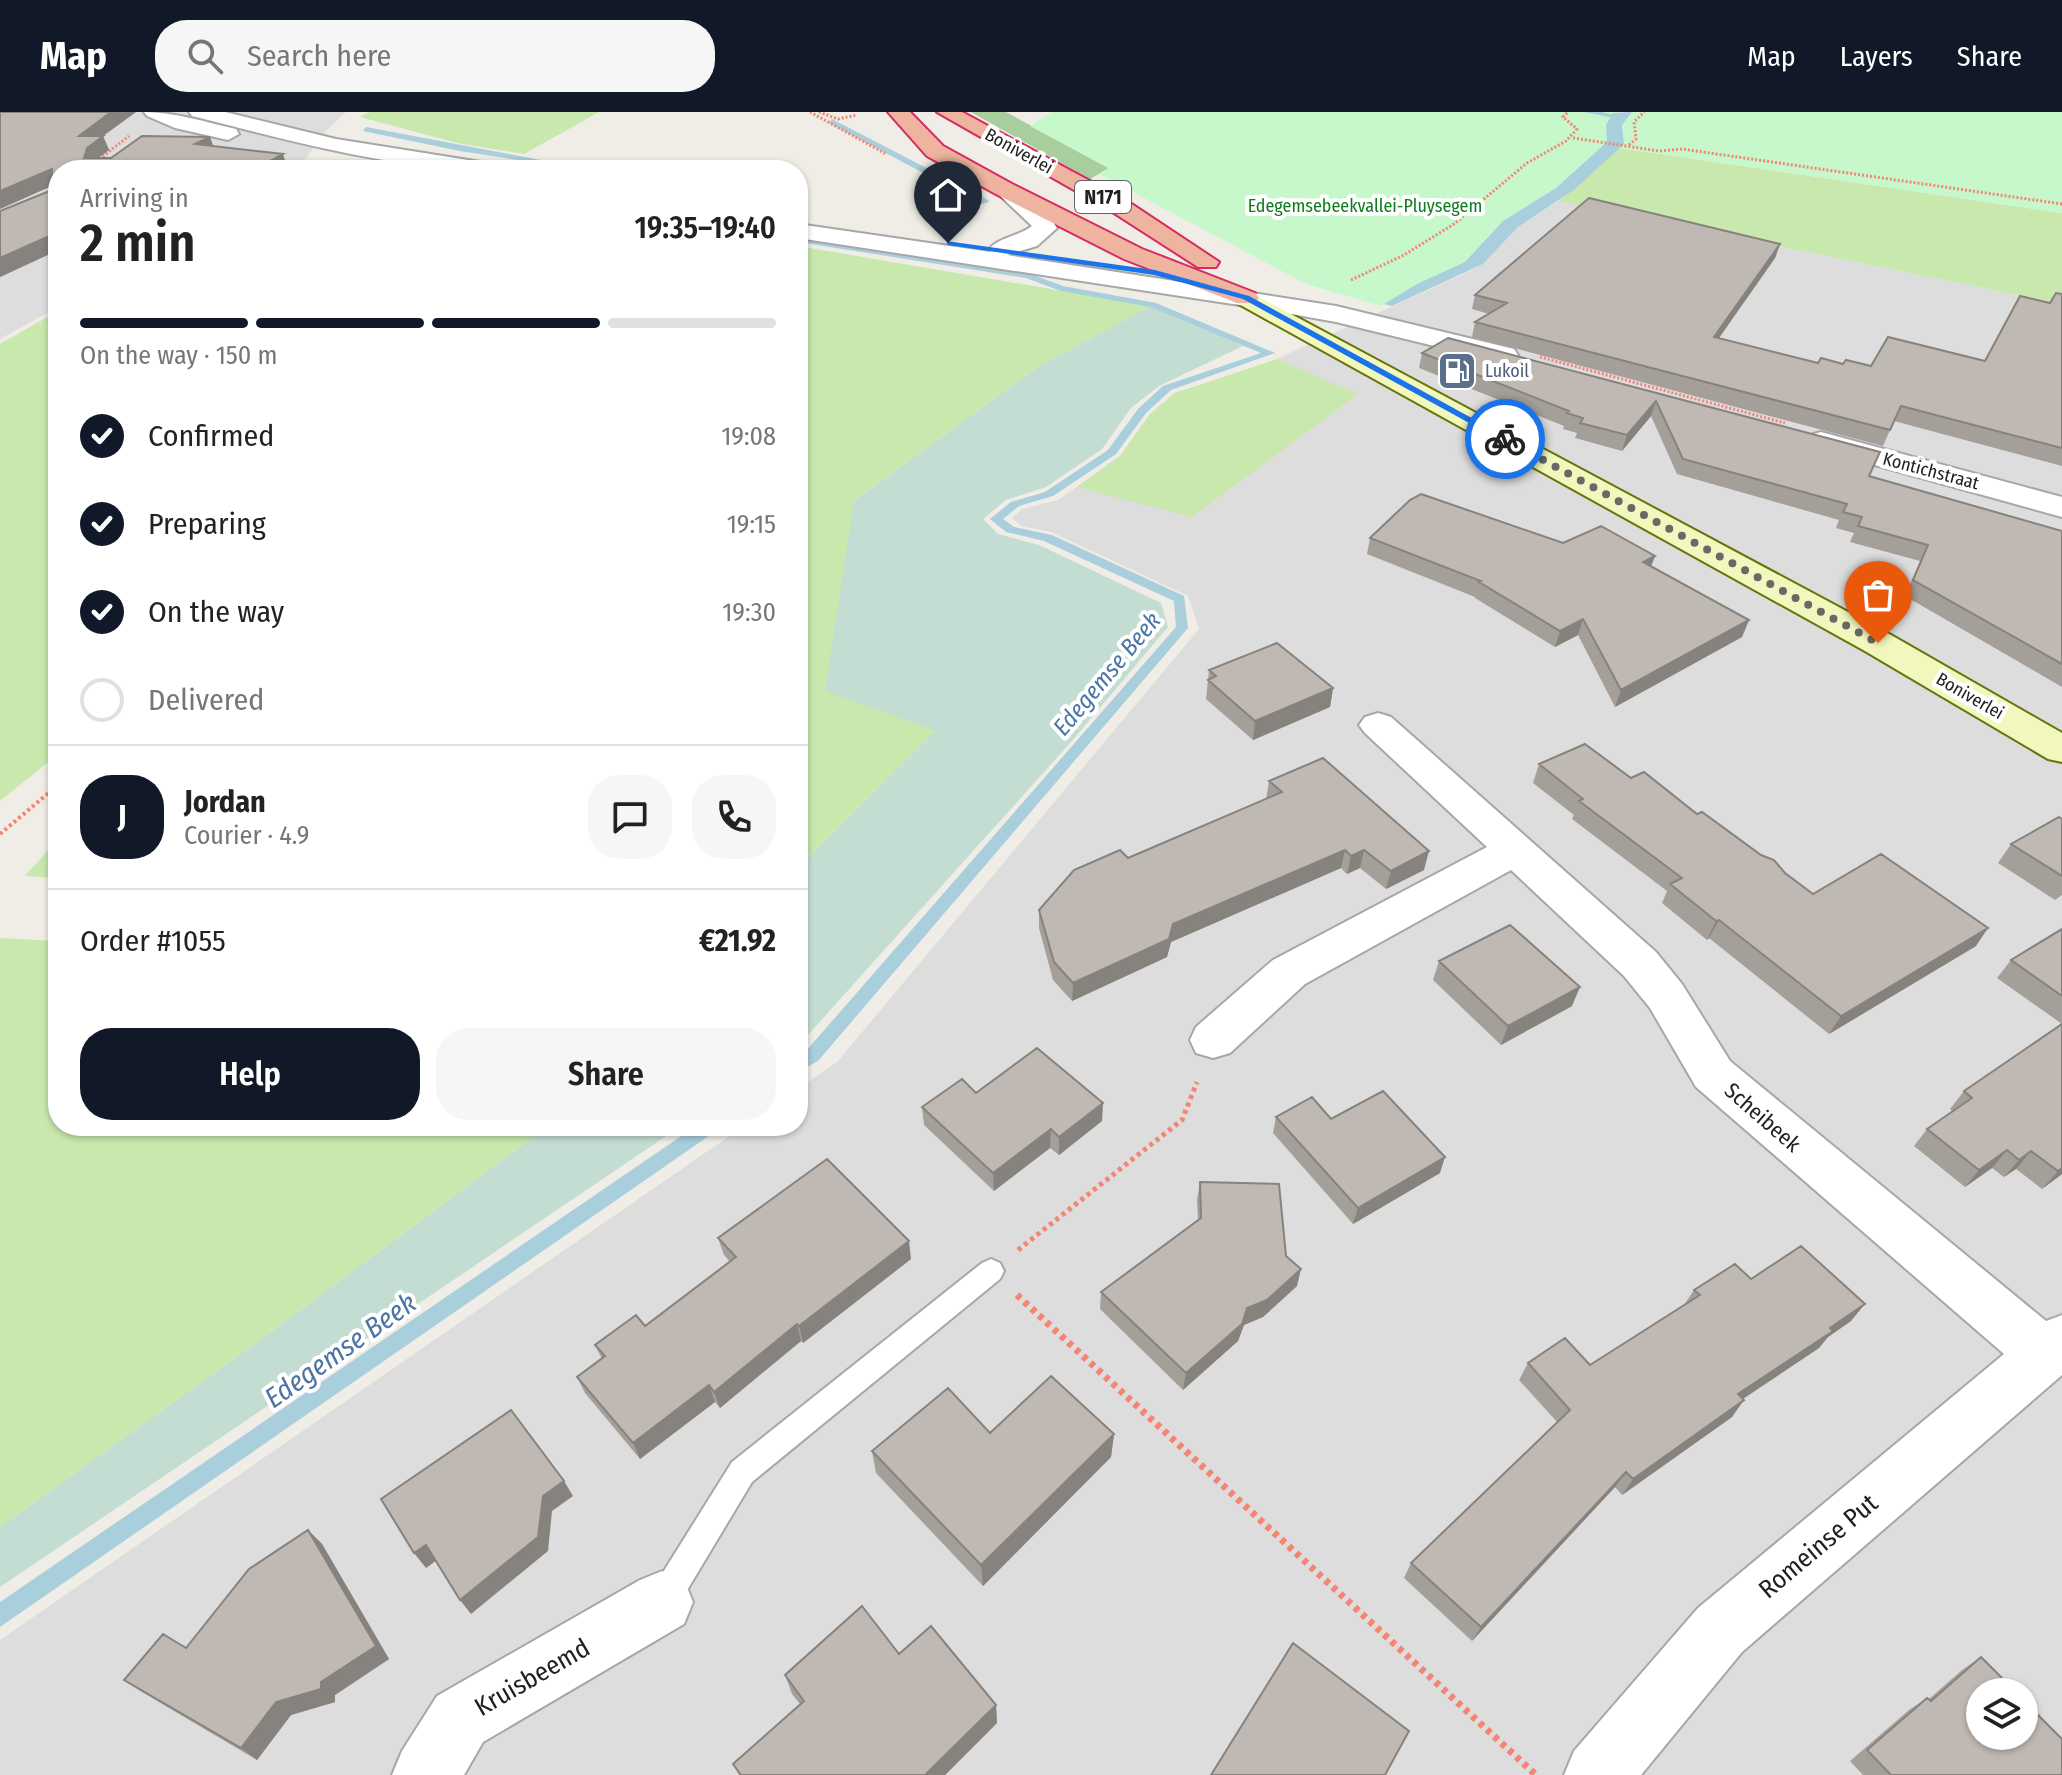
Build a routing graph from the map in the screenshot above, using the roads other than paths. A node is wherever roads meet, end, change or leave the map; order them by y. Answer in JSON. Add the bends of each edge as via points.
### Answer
{"nodes":[{"id":1,"x":154,"y":112,"type":"edge"},
{"id":2,"x":898,"y":112,"type":"edge"},
{"id":3,"x":947,"y":112,"type":"edge"},
{"id":4,"x":228,"y":127,"type":"junction"},
{"id":5,"x":174,"y":128,"type":"edge"},
{"id":6,"x":297,"y":142,"type":"junction"},
{"id":7,"x":379,"y":160,"type":"edge"},
{"id":8,"x":419,"y":160,"type":"edge"},
{"id":9,"x":1004,"y":189,"type":"junction"},
{"id":10,"x":808,"y":221,"type":"edge"},
{"id":11,"x":808,"y":232,"type":"edge"},
{"id":12,"x":1001,"y":249,"type":"junction"},
{"id":13,"x":1231,"y":275,"type":"junction"},
{"id":14,"x":1246,"y":298,"type":"junction"},
{"id":15,"x":1336,"y":314,"type":"junction"},
{"id":16,"x":1417,"y":333,"type":"junction"},
{"id":17,"x":1534,"y":359,"type":"edge"},
{"id":18,"x":1386,"y":375,"type":"junction"},
{"id":19,"x":1790,"y":428,"type":"edge"},
{"id":20,"x":2062,"y":507,"type":"edge"},
{"id":21,"x":1378,"y":725,"type":"dead end"},
{"id":22,"x":2062,"y":750,"type":"edge"},
{"id":23,"x":1515,"y":850,"type":"junction"},
{"id":24,"x":1213,"y":1040,"type":"road end"},
{"id":25,"x":991,"y":1271,"type":"road end"},
{"id":26,"x":2053,"y":1347,"type":"edge"},
{"id":27,"x":662,"y":1602,"type":"joint"},
{"id":28,"x":426,"y":1775,"type":"edge"},
{"id":29,"x":1598,"y":1775,"type":"edge"}],
"edges":[{"from":1,"to":5,"type":"street"},
{"from":2,"to":9,"type":"highway","name":"Boniverlei","number":"N171","via":[[935,151]]},
{"from":3,"to":13,"type":"highway","name":"Boniverlei","number":"N171","via":[[1119,206]]},
{"from":4,"to":5,"type":"street"},
{"from":4,"to":5,"type":"street"},
{"from":4,"to":6,"type":"street"},
{"from":6,"to":7,"type":"street"},
{"from":6,"to":8,"type":"street"},
{"from":9,"to":12,"type":"street","name":"Boniverlei","via":[[1045,228],[1028,241]]},
{"from":9,"to":14,"type":"highway","name":"Boniverlei","number":"N171","via":[[1133,254]]},
{"from":10,"to":12,"type":"street"},
{"from":11,"to":14,"type":"street"},
{"from":12,"to":14,"type":"street","via":[[1155,272]]},
{"from":13,"to":14,"type":"highway","name":"Boniverlei","number":"N171"},
{"from":13,"to":15,"type":"street"},
{"from":14,"to":15,"type":"street"},
{"from":14,"to":18,"type":"main road","name":"Boniverlei","number":"N171"},
{"from":15,"to":16,"type":"street"},
{"from":16,"to":17,"type":"street"},
{"from":16,"to":18,"type":"street","via":[[1381,347],[1375,358]]},
{"from":18,"to":22,"type":"main road","name":"Boniverlei","number":"N171","via":[[1878,643]]},
{"from":19,"to":20,"type":"street","name":"Kontichstraat"},
{"from":21,"to":23,"type":"street","name":"Scheibeek"},
{"from":23,"to":24,"type":"street","via":[[1289,972]]},
{"from":23,"to":26,"type":"street","name":"Scheibeek","via":[[1640,964],[1713,1074]]},
{"from":25,"to":27,"type":"lane","via":[[742,1472]]},
{"from":26,"to":29,"type":"street","name":"Romeinse Put","via":[[1720,1630]]},
{"from":27,"to":28,"type":"street","name":"Kruisbeemd","via":[[460,1719]]}]}
